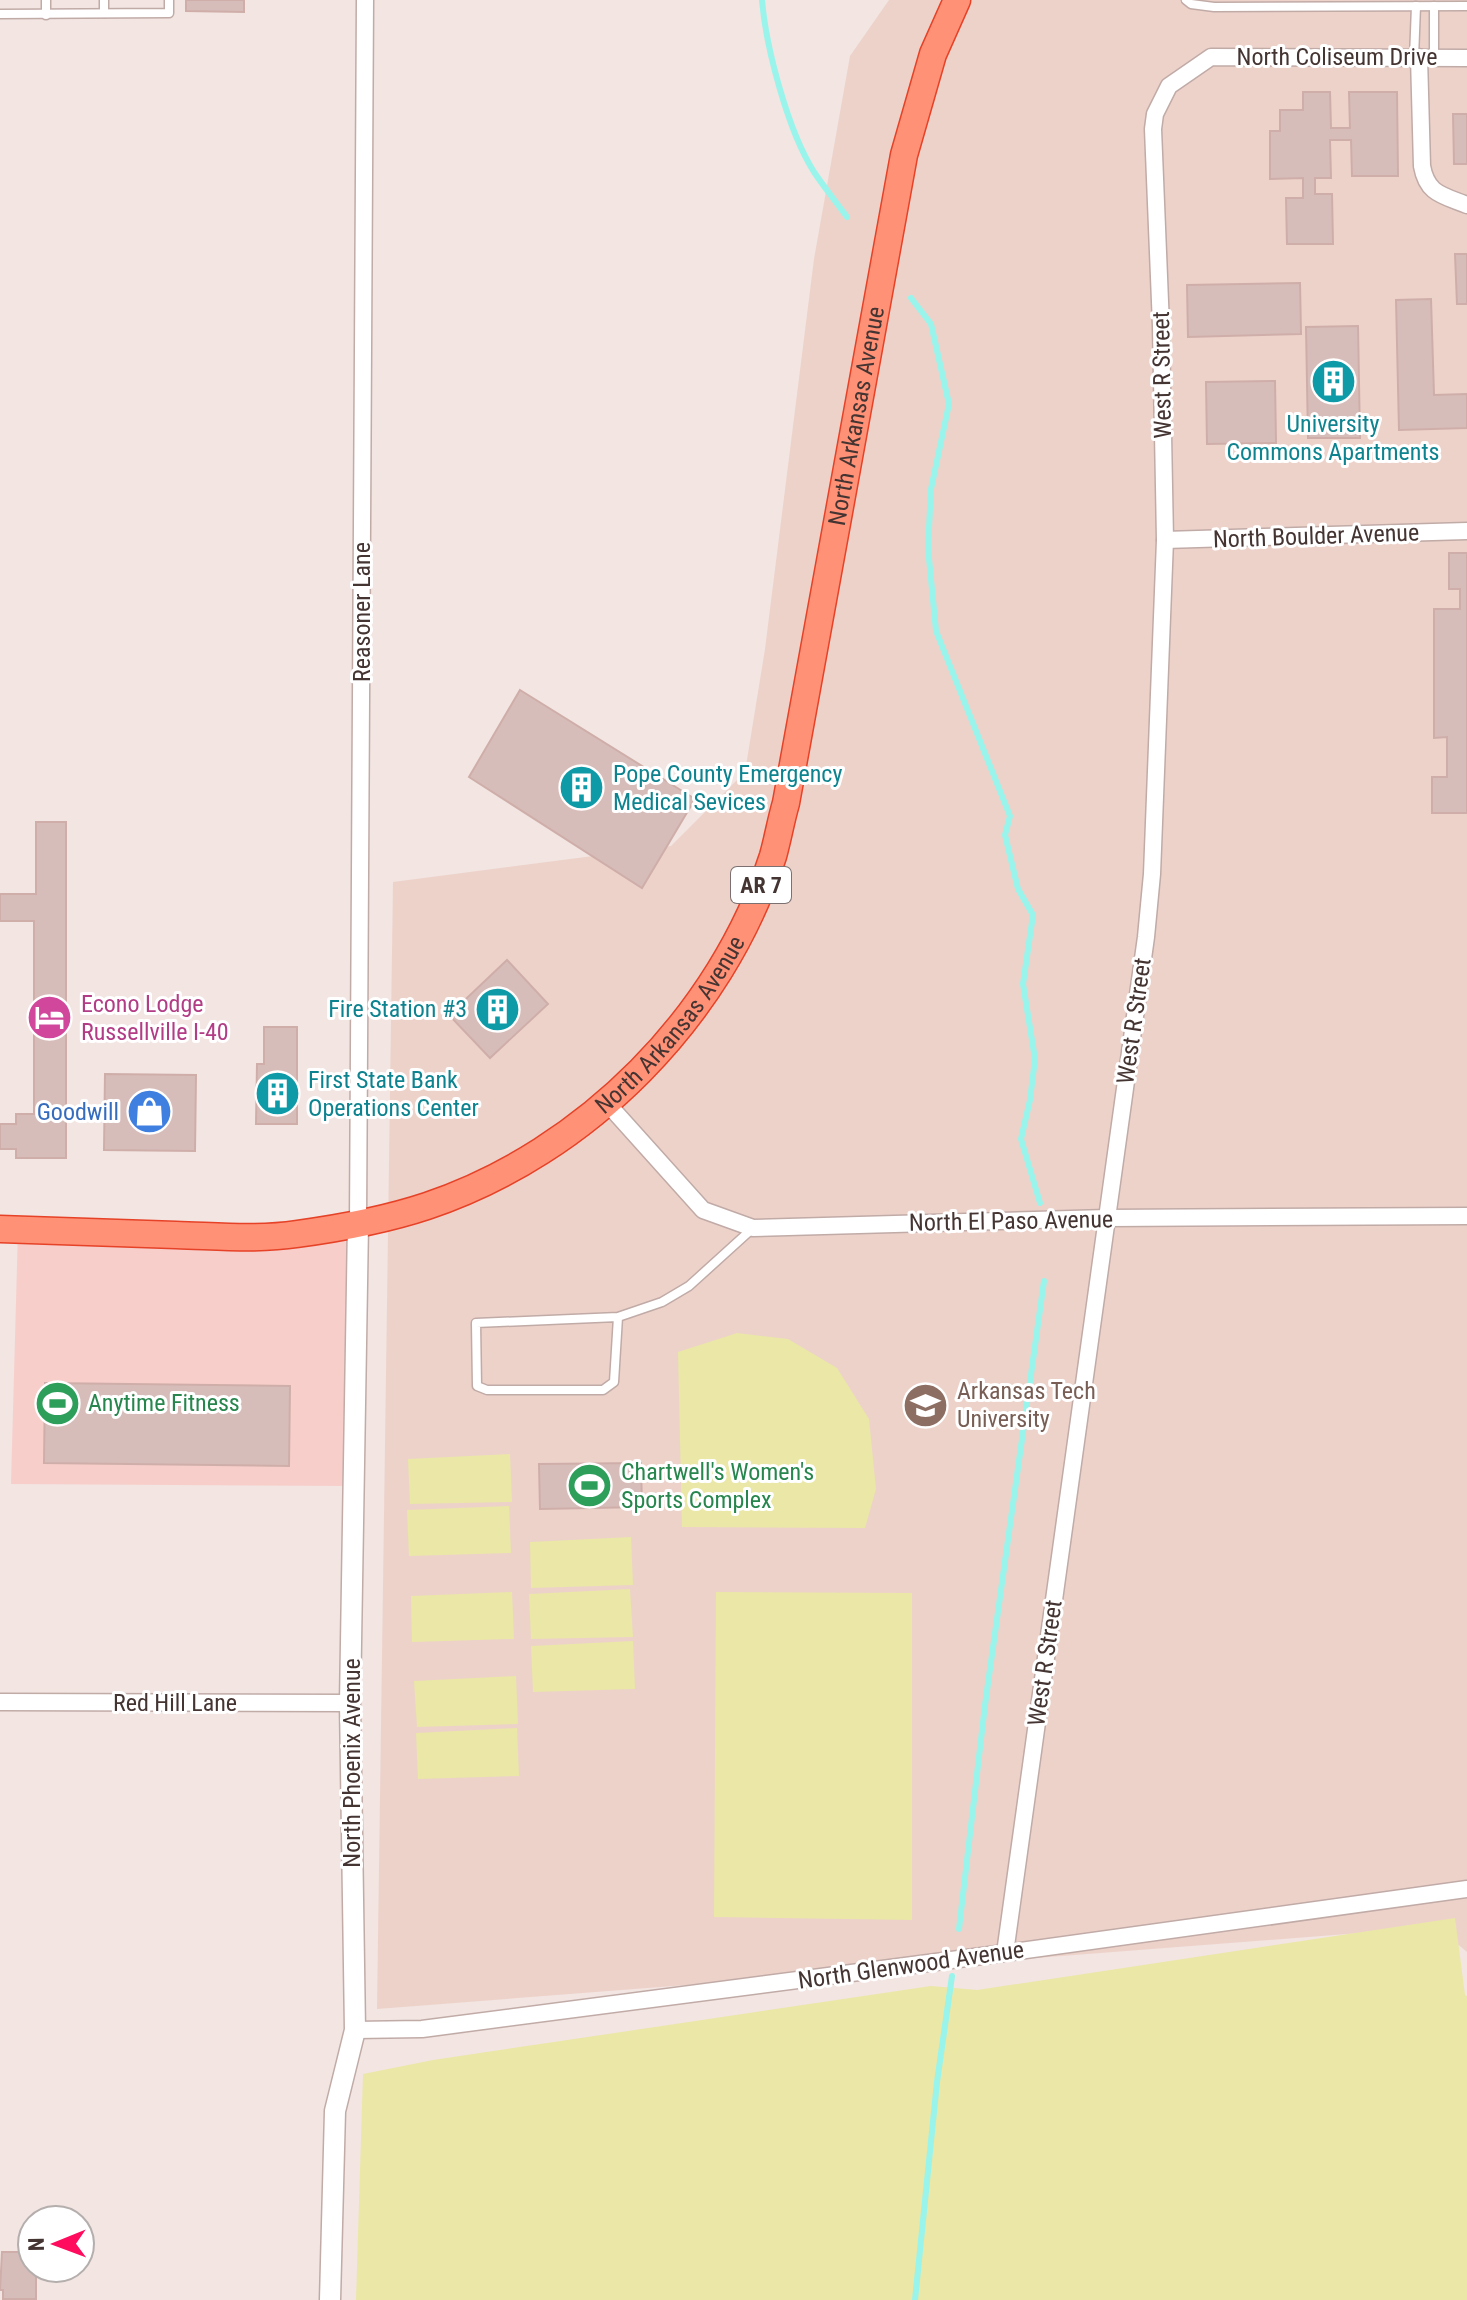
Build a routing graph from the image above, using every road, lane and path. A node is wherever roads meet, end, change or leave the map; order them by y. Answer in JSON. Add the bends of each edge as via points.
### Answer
{"nodes":[{"id":1,"x":46,"y":0,"type":"edge"},
{"id":2,"x":104,"y":0,"type":"edge"},
{"id":3,"x":169,"y":0,"type":"edge"},
{"id":4,"x":365,"y":0,"type":"edge"},
{"id":5,"x":957,"y":0,"type":"edge"},
{"id":6,"x":1186,"y":0,"type":"edge"},
{"id":7,"x":1416,"y":6,"type":"junction"},
{"id":8,"x":1434,"y":6,"type":"junction"},
{"id":9,"x":1467,"y":6,"type":"edge"},
{"id":10,"x":104,"y":13,"type":"junction"},
{"id":11,"x":0,"y":14,"type":"edge"},
{"id":12,"x":46,"y":15,"type":"junction"},
{"id":13,"x":1422,"y":57,"type":"junction"},
{"id":14,"x":1467,"y":58,"type":"edge"},
{"id":15,"x":1169,"y":86,"type":"joint"},
{"id":16,"x":1467,"y":205,"type":"edge"},
{"id":17,"x":1467,"y":531,"type":"edge"},
{"id":18,"x":1165,"y":540,"type":"junction"},
{"id":19,"x":606,"y":1102,"type":"junction"},
{"id":20,"x":1467,"y":1216,"type":"edge"},
{"id":21,"x":1107,"y":1218,"type":"junction"},
{"id":22,"x":358,"y":1224,"type":"junction"},
{"id":23,"x":753,"y":1228,"type":"junction"},
{"id":24,"x":0,"y":1229,"type":"edge"},
{"id":25,"x":618,"y":1317,"type":"junction"},
{"id":26,"x":0,"y":1702,"type":"edge"},
{"id":27,"x":350,"y":1703,"type":"junction"},
{"id":28,"x":1467,"y":1889,"type":"edge"},
{"id":29,"x":1005,"y":1953,"type":"junction"},
{"id":30,"x":355,"y":2030,"type":"junction"},
{"id":31,"x":330,"y":2300,"type":"edge"}],
"edges":[{"from":1,"to":12,"type":"lane"},
{"from":2,"to":10,"type":"lane"},
{"from":3,"to":10,"type":"lane","via":[[169,13]]},
{"from":4,"to":22,"type":"street","name":"Reasoner Lane"},
{"from":5,"to":19,"type":"highway","name":"North Arkansas Avenue","number":"AR 7","via":[[933,54],[904,155],[773,855],[713,980],[657,1053]]},
{"from":6,"to":7,"type":"lane","via":[[1214,7]]},
{"from":7,"to":8,"type":"lane"},
{"from":7,"to":13,"type":"lane"},
{"from":8,"to":9,"type":"lane"},
{"from":8,"to":13,"type":"lane"},
{"from":10,"to":12,"type":"lane"},
{"from":11,"to":12,"type":"lane"},
{"from":13,"to":14,"type":"street","name":"North Coliseum Drive"},
{"from":13,"to":15,"type":"street","name":"North Coliseum Drive","via":[[1211,57]]},
{"from":13,"to":16,"type":"street","via":[[1425,183]]},
{"from":15,"to":18,"type":"street","name":"West R Street","via":[[1153,129]]},
{"from":17,"to":18,"type":"street","name":"North Boulder Avenue"},
{"from":18,"to":21,"type":"street","name":"West R Street","via":[[1152,874]]},
{"from":19,"to":22,"type":"highway","name":"North Arkansas Avenue","number":"AR 7","via":[[552,1144],[471,1188]]},
{"from":19,"to":23,"type":"street","name":"North El Paso Avenue","via":[[703,1210]]},
{"from":20,"to":21,"type":"street","name":"North El Paso Avenue"},
{"from":21,"to":23,"type":"street","name":"North El Paso Avenue"},
{"from":21,"to":29,"type":"street","name":"West R Street"},
{"from":22,"to":24,"type":"highway","name":"North Arkansas Avenue","number":"AR 7","via":[[248,1237]]},
{"from":22,"to":27,"type":"street","name":"North Phoenix Avenue"},
{"from":23,"to":25,"type":"lane","via":[[689,1286]]},
{"from":25,"to":25,"type":"lane","via":[[476,1323],[477,1386],[603,1390],[614,1382]]},
{"from":26,"to":27,"type":"street","name":"Red Hill Lane"},
{"from":27,"to":30,"type":"street","name":"North Phoenix Avenue"},
{"from":28,"to":29,"type":"street","name":"North Glenwood Avenue"},
{"from":29,"to":30,"type":"street","name":"North Glenwood Avenue","via":[[422,2029]]},
{"from":30,"to":31,"type":"street","name":"North Phoenix Avenue","via":[[335,2111]]}]}
